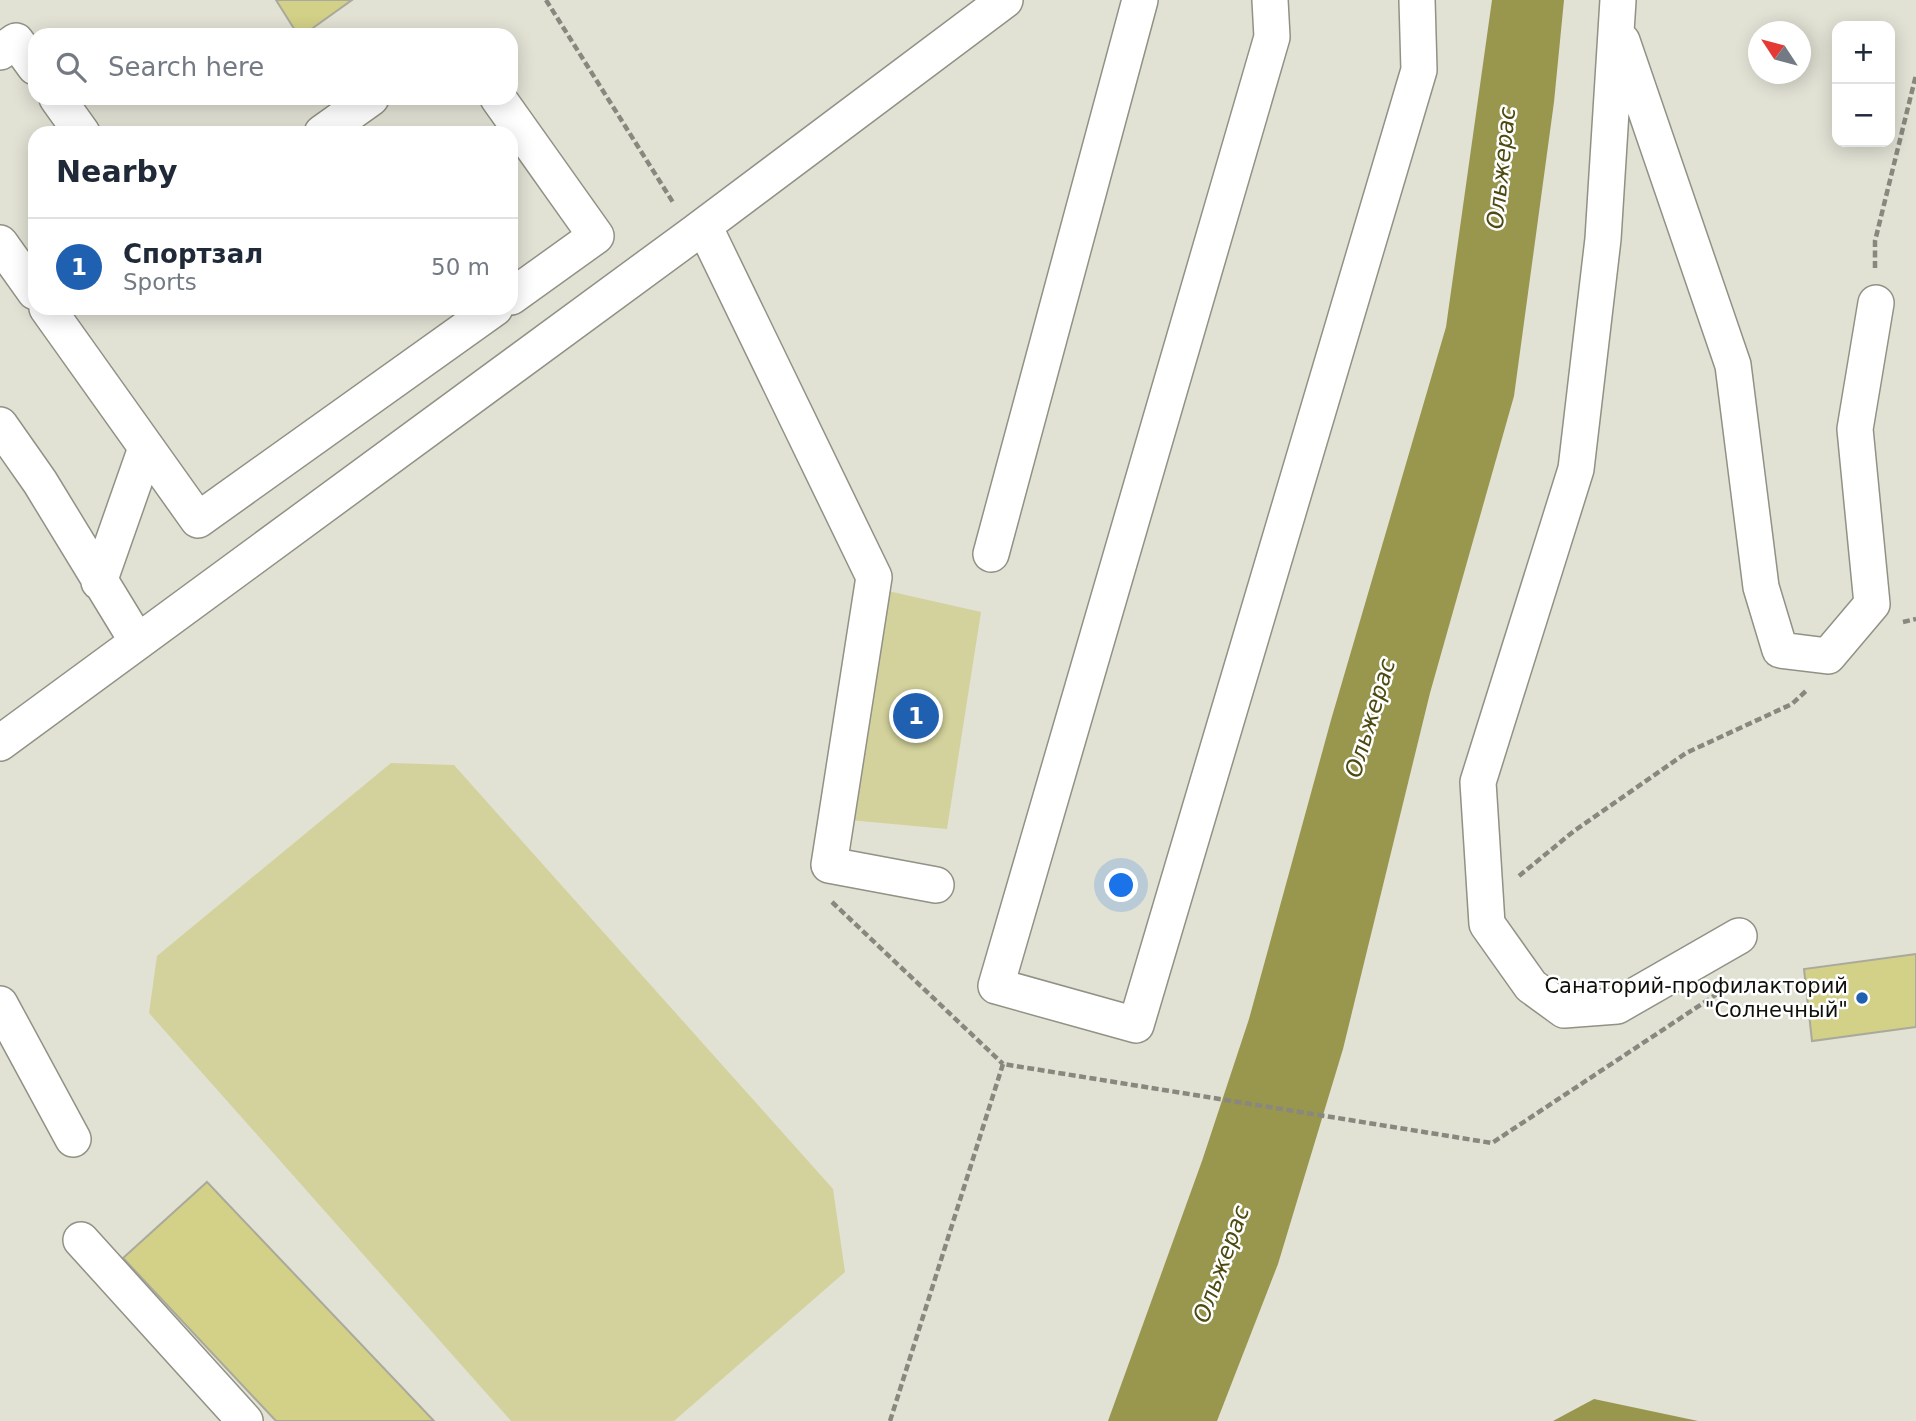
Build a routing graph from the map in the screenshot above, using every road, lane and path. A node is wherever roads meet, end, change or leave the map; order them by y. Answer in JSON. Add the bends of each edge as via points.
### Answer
{"nodes":[{"id":1,"x":546,"y":0,"type":"edge"},
{"id":2,"x":1140,"y":0,"type":"edge"},
{"id":3,"x":1270,"y":0,"type":"edge"},
{"id":4,"x":1417,"y":0,"type":"edge"},
{"id":5,"x":995,"y":3,"type":"edge"},
{"id":6,"x":1617,"y":12,"type":"edge"},
{"id":7,"x":0,"y":52,"type":"edge"},
{"id":8,"x":28,"y":58,"type":"edge"},
{"id":9,"x":1916,"y":75,"type":"edge"},
{"id":10,"x":62,"y":105,"type":"edge"},
{"id":11,"x":361,"y":105,"type":"edge"},
{"id":12,"x":503,"y":105,"type":"edge"},
{"id":13,"x":77,"y":126,"type":"edge"},
{"id":14,"x":332,"y":126,"type":"edge"},
{"id":15,"x":518,"y":126,"type":"edge"},
{"id":16,"x":518,"y":126,"type":"edge"},
{"id":17,"x":699,"y":230,"type":"junction"},
{"id":18,"x":0,"y":243,"type":"edge"},
{"id":19,"x":28,"y":282,"type":"edge"},
{"id":20,"x":518,"y":292,"type":"edge"},
{"id":21,"x":1876,"y":303,"type":"joint"},
{"id":22,"x":52,"y":315,"type":"edge"},
{"id":23,"x":485,"y":315,"type":"edge"},
{"id":24,"x":0,"y":425,"type":"edge"},
{"id":25,"x":146,"y":448,"type":"junction"},
{"id":26,"x":991,"y":554,"type":"dead end"},
{"id":27,"x":99,"y":582,"type":"junction"},
{"id":28,"x":1916,"y":618,"type":"edge"},
{"id":29,"x":1892,"y":625,"type":"dead end"},
{"id":30,"x":137,"y":641,"type":"junction"},
{"id":31,"x":1811,"y":686,"type":"dead end"},
{"id":32,"x":0,"y":743,"type":"edge"},
{"id":33,"x":936,"y":885,"type":"dead end"},
{"id":34,"x":822,"y":892,"type":"dead end"},
{"id":35,"x":1486,"y":912,"type":"junction"},
{"id":36,"x":1740,"y":936,"type":"dead end"},
{"id":37,"x":1735,"y":982,"type":"dead end"},
{"id":38,"x":0,"y":1004,"type":"edge"},
{"id":39,"x":1003,"y":1064,"type":"junction"},
{"id":40,"x":73,"y":1139,"type":"dead end"},
{"id":41,"x":81,"y":1240,"type":"dead end"},
{"id":42,"x":245,"y":1421,"type":"edge"},
{"id":43,"x":890,"y":1421,"type":"edge"}],
"edges":[{"from":1,"to":17,"type":"path"},
{"from":2,"to":26,"type":"street"},
{"from":3,"to":4,"type":"street","via":[[1272,37],[996,986],[1136,1025],[1419,70]]},
{"from":5,"to":17,"type":"street"},
{"from":6,"to":21,"type":"street","via":[[1733,365],[1761,587],[1780,650],[1828,656],[1872,604],[1855,429]]},
{"from":6,"to":35,"type":"street","via":[[1602,239],[1576,469],[1478,782]]},
{"from":7,"to":8,"type":"street","via":[[16,41]]},
{"from":9,"to":21,"type":"path","via":[[1875,241]]},
{"from":10,"to":13,"type":"street"},
{"from":11,"to":14,"type":"street"},
{"from":12,"to":16,"type":"street"},
{"from":15,"to":20,"type":"street","via":[[596,236]]},
{"from":17,"to":30,"type":"street"},
{"from":17,"to":33,"type":"street","via":[[874,577],[830,865]]},
{"from":18,"to":19,"type":"street"},
{"from":22,"to":25,"type":"street"},
{"from":23,"to":25,"type":"street","via":[[198,520]]},
{"from":24,"to":27,"type":"street"},
{"from":25,"to":27,"type":"street"},
{"from":27,"to":30,"type":"street"},
{"from":28,"to":29,"type":"path"},
{"from":30,"to":32,"type":"street"},
{"from":31,"to":35,"type":"path","via":[[1792,704],[1686,753],[1574,831],[1507,886]]},
{"from":34,"to":39,"type":"path"},
{"from":35,"to":36,"type":"street","via":[[1487,924],[1531,986],[1564,1010],[1617,1006]]},
{"from":37,"to":39,"type":"path","via":[[1492,1143]]},
{"from":38,"to":40,"type":"street"},
{"from":39,"to":43,"type":"path"},
{"from":41,"to":42,"type":"street"}]}
